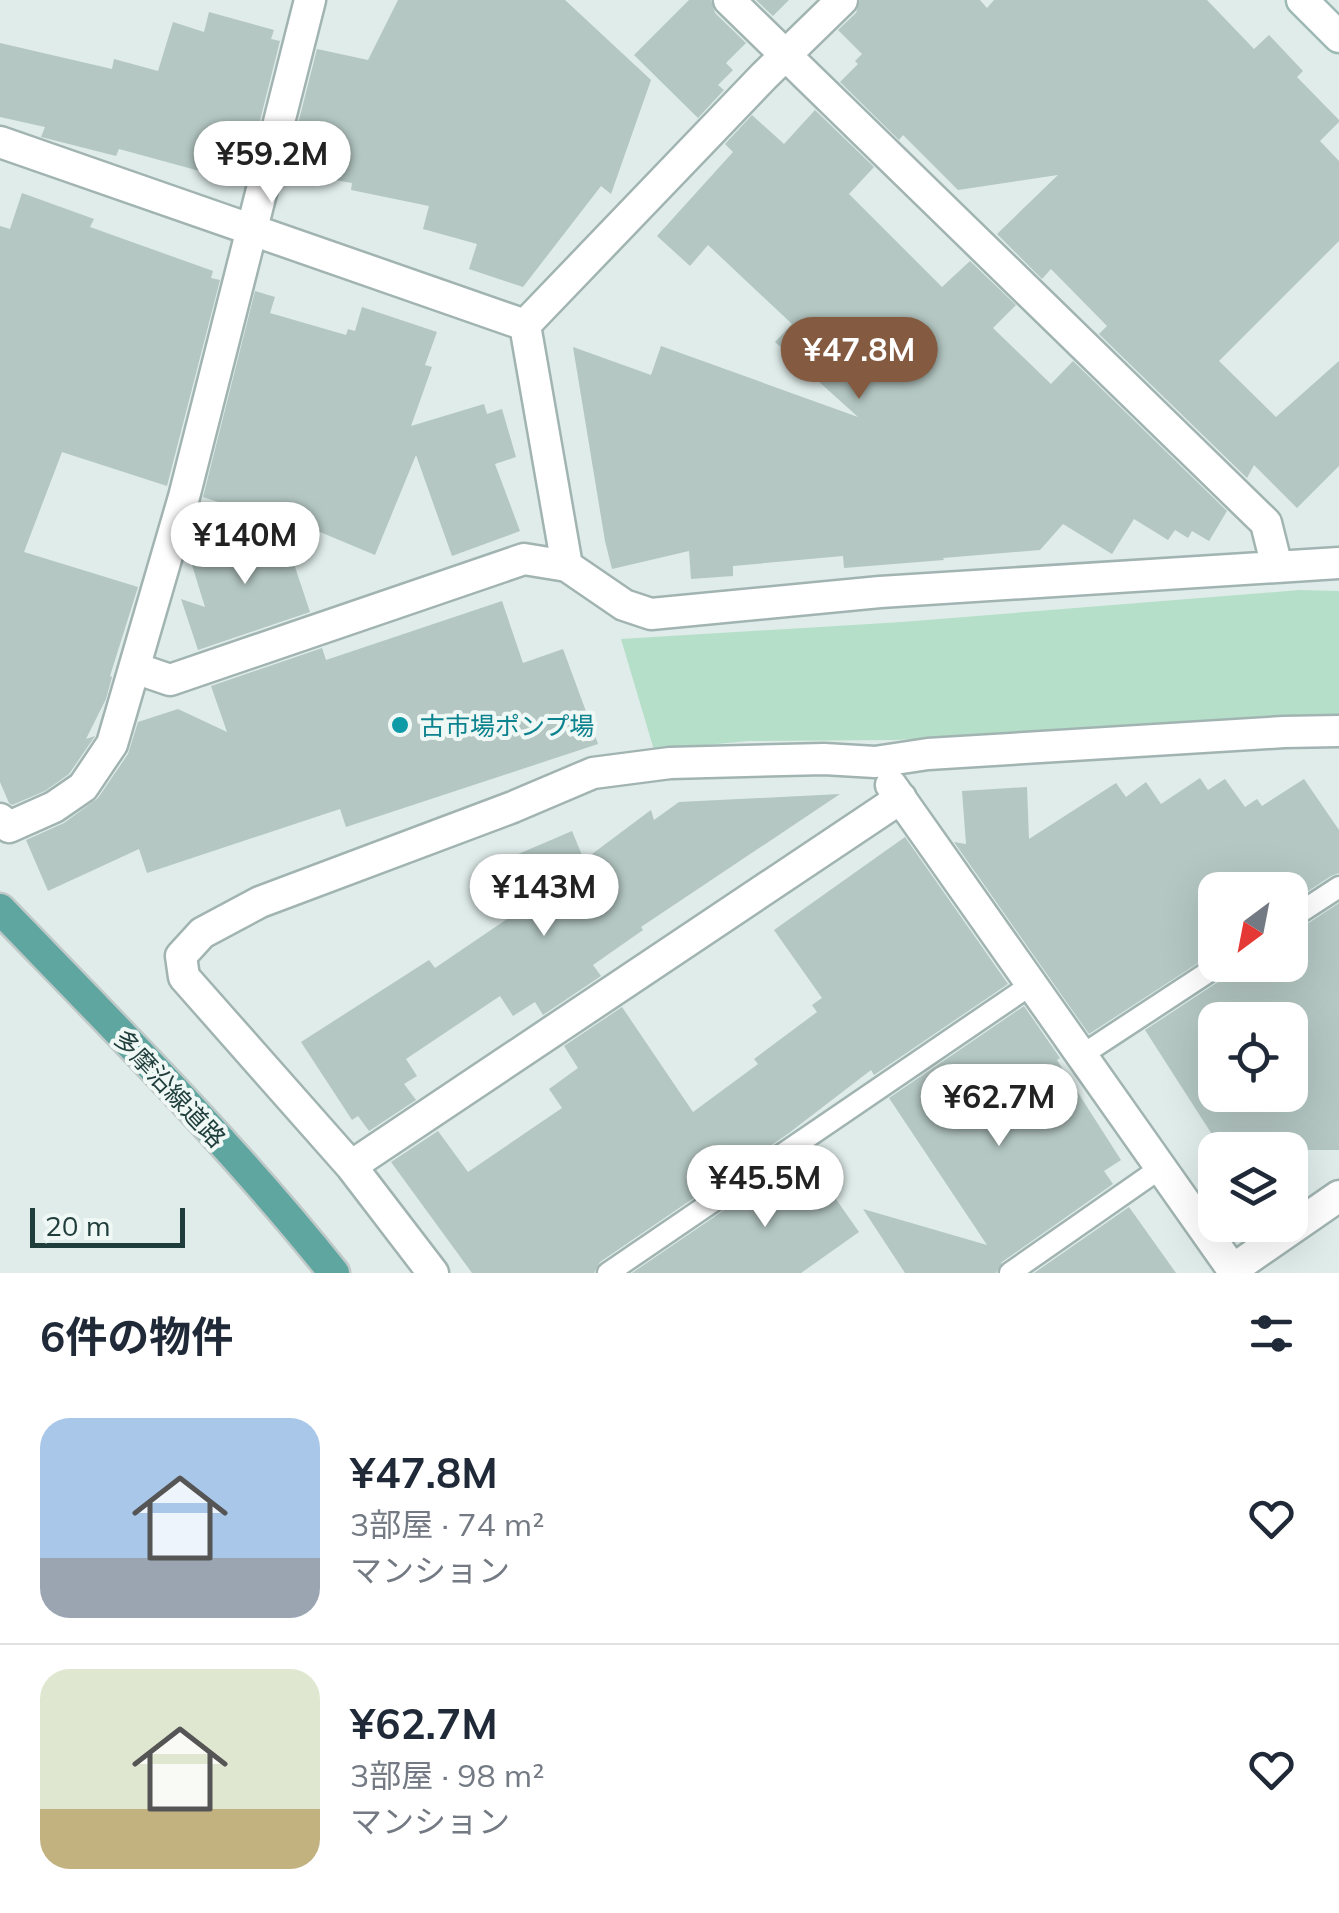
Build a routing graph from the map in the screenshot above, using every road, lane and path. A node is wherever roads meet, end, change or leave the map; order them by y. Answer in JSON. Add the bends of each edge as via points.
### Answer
{"nodes":[{"id":1,"x":310,"y":0,"type":"edge"},
{"id":2,"x":729,"y":0,"type":"edge"},
{"id":3,"x":842,"y":0,"type":"edge"},
{"id":4,"x":1302,"y":0,"type":"edge"},
{"id":5,"x":1339,"y":37,"type":"edge"},
{"id":6,"x":785,"y":56,"type":"junction"},
{"id":7,"x":0,"y":142,"type":"edge"},
{"id":8,"x":252,"y":231,"type":"junction"},
{"id":9,"x":525,"y":326,"type":"junction"},
{"id":10,"x":1339,"y":563,"type":"edge"},
{"id":11,"x":568,"y":566,"type":"junction"},
{"id":12,"x":1277,"y":566,"type":"junction"},
{"id":13,"x":135,"y":668,"type":"junction"},
{"id":14,"x":1339,"y":732,"type":"edge"},
{"id":15,"x":874,"y":762,"type":"junction"},
{"id":16,"x":901,"y":798,"type":"junction"},
{"id":17,"x":0,"y":819,"type":"edge"},
{"id":18,"x":1339,"y":886,"type":"edge"},
{"id":19,"x":1308,"y":907,"type":"edge"},
{"id":20,"x":0,"y":908,"type":"edge"},
{"id":21,"x":1198,"y":979,"type":"edge"},
{"id":22,"x":1032,"y":984,"type":"junction"},
{"id":23,"x":1082,"y":1055,"type":"junction"},
{"id":24,"x":351,"y":1166,"type":"junction"},
{"id":25,"x":1162,"y":1167,"type":"junction"},
{"id":26,"x":1339,"y":1196,"type":"edge"},
{"id":27,"x":1233,"y":1271,"type":"edge"},
{"id":28,"x":334,"y":1273,"type":"edge"},
{"id":29,"x":433,"y":1273,"type":"edge"},
{"id":30,"x":608,"y":1273,"type":"edge"},
{"id":31,"x":1010,"y":1273,"type":"edge"}],
"edges":[{"from":1,"to":8,"type":"street"},
{"from":2,"to":6,"type":"street"},
{"from":3,"to":6,"type":"street"},
{"from":4,"to":5,"type":"street"},
{"from":6,"to":9,"type":"street"},
{"from":6,"to":12,"type":"street","via":[[1266,522]]},
{"from":7,"to":8,"type":"street"},
{"from":8,"to":9,"type":"street"},
{"from":8,"to":13,"type":"street"},
{"from":9,"to":11,"type":"street"},
{"from":10,"to":12,"type":"street"},
{"from":11,"to":12,"type":"street","via":[[624,605],[651,614]]},
{"from":11,"to":13,"type":"street","via":[[524,559],[170,680]]},
{"from":13,"to":17,"type":"street","via":[[112,744],[82,787],[9,827]]},
{"from":14,"to":15,"type":"street"},
{"from":15,"to":16,"type":"street"},
{"from":15,"to":24,"type":"street","via":[[670,763],[593,773],[260,902],[202,934],[181,956],[184,977]]},
{"from":16,"to":22,"type":"street"},
{"from":16,"to":24,"type":"street"},
{"from":18,"to":19,"type":"lane"},
{"from":20,"to":28,"type":"main road","name":"多摩沿線道路","via":[[169,1084]]},
{"from":21,"to":23,"type":"lane"},
{"from":22,"to":23,"type":"street"},
{"from":22,"to":30,"type":"lane"},
{"from":23,"to":25,"type":"street"},
{"from":24,"to":29,"type":"street"},
{"from":25,"to":27,"type":"street"},
{"from":25,"to":31,"type":"lane"},
{"from":26,"to":27,"type":"street"}]}
